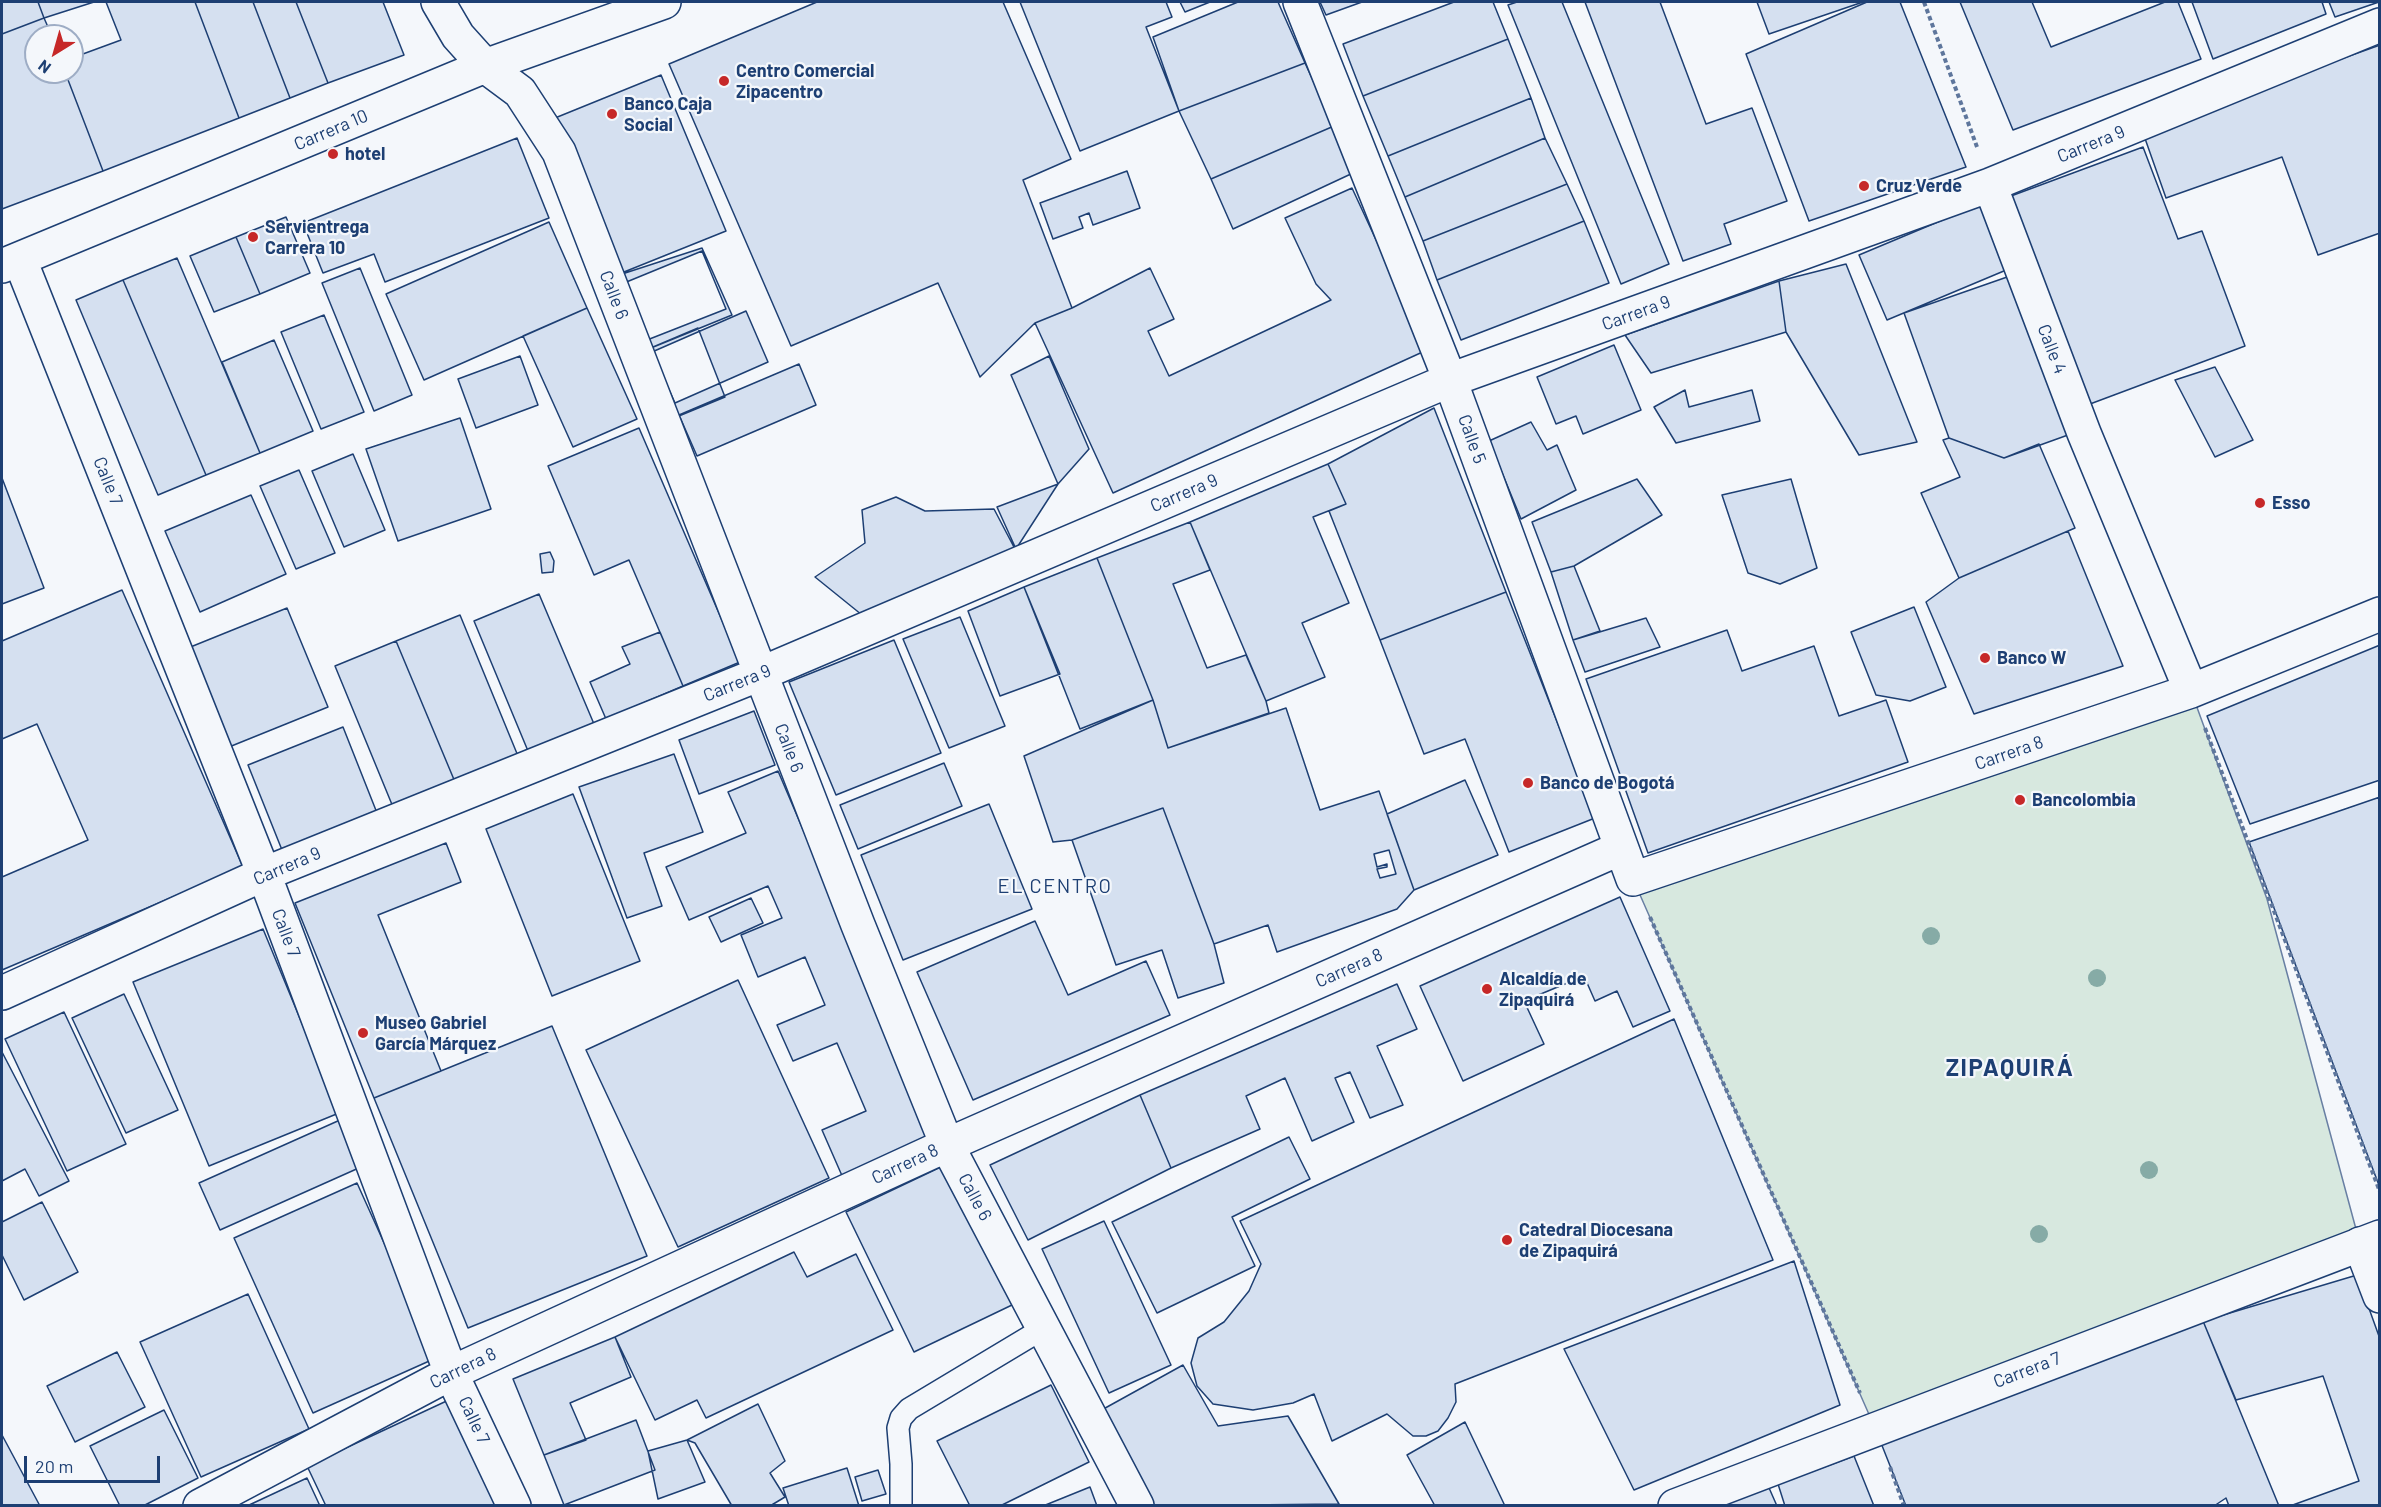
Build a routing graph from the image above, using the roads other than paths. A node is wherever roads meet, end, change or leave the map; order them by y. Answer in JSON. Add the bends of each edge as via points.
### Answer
{"nodes":[{"id":1,"x":438,"y":2,"type":"edge"},
{"id":2,"x":664,"y":2,"type":"edge"},
{"id":3,"x":1300,"y":2,"type":"edge"},
{"id":4,"x":2379,"y":25,"type":"edge"},
{"id":5,"x":485,"y":66,"type":"junction"},
{"id":6,"x":1990,"y":185,"type":"junction"},
{"id":7,"x":11,"y":263,"type":"edge"},
{"id":8,"x":1450,"y":380,"type":"junction"},
{"id":9,"x":2379,"y":614,"type":"edge"},
{"id":10,"x":760,"y":674,"type":"junction"},
{"id":11,"x":2192,"y":691,"type":"junction"},
{"id":12,"x":1621,"y":848,"type":"junction"},
{"id":13,"x":264,"y":874,"type":"junction"},
{"id":14,"x":1633,"y":879,"type":"joint"},
{"id":15,"x":2,"y":993,"type":"edge"},
{"id":16,"x":947,"y":1145,"type":"junction"},
{"id":17,"x":2370,"y":1241,"type":"edge"},
{"id":18,"x":2379,"y":1296,"type":"edge"},
{"id":19,"x":1044,"y":1328,"type":"junction"},
{"id":20,"x":451,"y":1373,"type":"junction"},
{"id":21,"x":200,"y":1506,"type":"edge"},
{"id":22,"x":514,"y":1506,"type":"edge"},
{"id":23,"x":901,"y":1506,"type":"edge"},
{"id":24,"x":1137,"y":1506,"type":"edge"},
{"id":25,"x":1675,"y":1506,"type":"edge"}],
"edges":[{"from":1,"to":5,"type":"street","name":"Calle 6","via":[[458,36]]},
{"from":2,"to":5,"type":"street","name":"Carrera 10"},
{"from":3,"to":8,"type":"street","name":"Calle 5"},
{"from":4,"to":6,"type":"street","name":"Carrera 9"},
{"from":5,"to":7,"type":"street","name":"Carrera 10"},
{"from":5,"to":10,"type":"street","name":"Calle 6","via":[[520,92],[559,152]]},
{"from":6,"to":8,"type":"street","name":"Carrera 9"},
{"from":6,"to":11,"type":"street","name":"Calle 4","via":[[2084,433]]},
{"from":7,"to":13,"type":"street","name":"Calle 7"},
{"from":8,"to":10,"type":"street","name":"Carrera 9"},
{"from":8,"to":12,"type":"street","name":"Calle 5"},
{"from":9,"to":11,"type":"street","name":"Carrera 8"},
{"from":10,"to":13,"type":"street","name":"Carrera 9"},
{"from":10,"to":16,"type":"street","name":"Calle 6"},
{"from":11,"to":14,"type":"street","name":"Carrera 8"},
{"from":12,"to":14,"type":"street","name":"Calle 5"},
{"from":12,"to":16,"type":"street","name":"Carrera 8"},
{"from":13,"to":15,"type":"street","name":"Carrera 9"},
{"from":13,"to":20,"type":"street","name":"Calle 7"},
{"from":16,"to":19,"type":"street","name":"Calle 6"},
{"from":16,"to":20,"type":"street","name":"Carrera 8"},
{"from":17,"to":18,"type":"street"},
{"from":17,"to":25,"type":"street","name":"Carrera 7"},
{"from":19,"to":23,"type":"lane","via":[[909,1409],[901,1418]]},
{"from":19,"to":24,"type":"street","name":"Calle 6"},
{"from":20,"to":21,"type":"street","name":"Carrera 8"},
{"from":20,"to":22,"type":"street","name":"Calle 7"}]}
